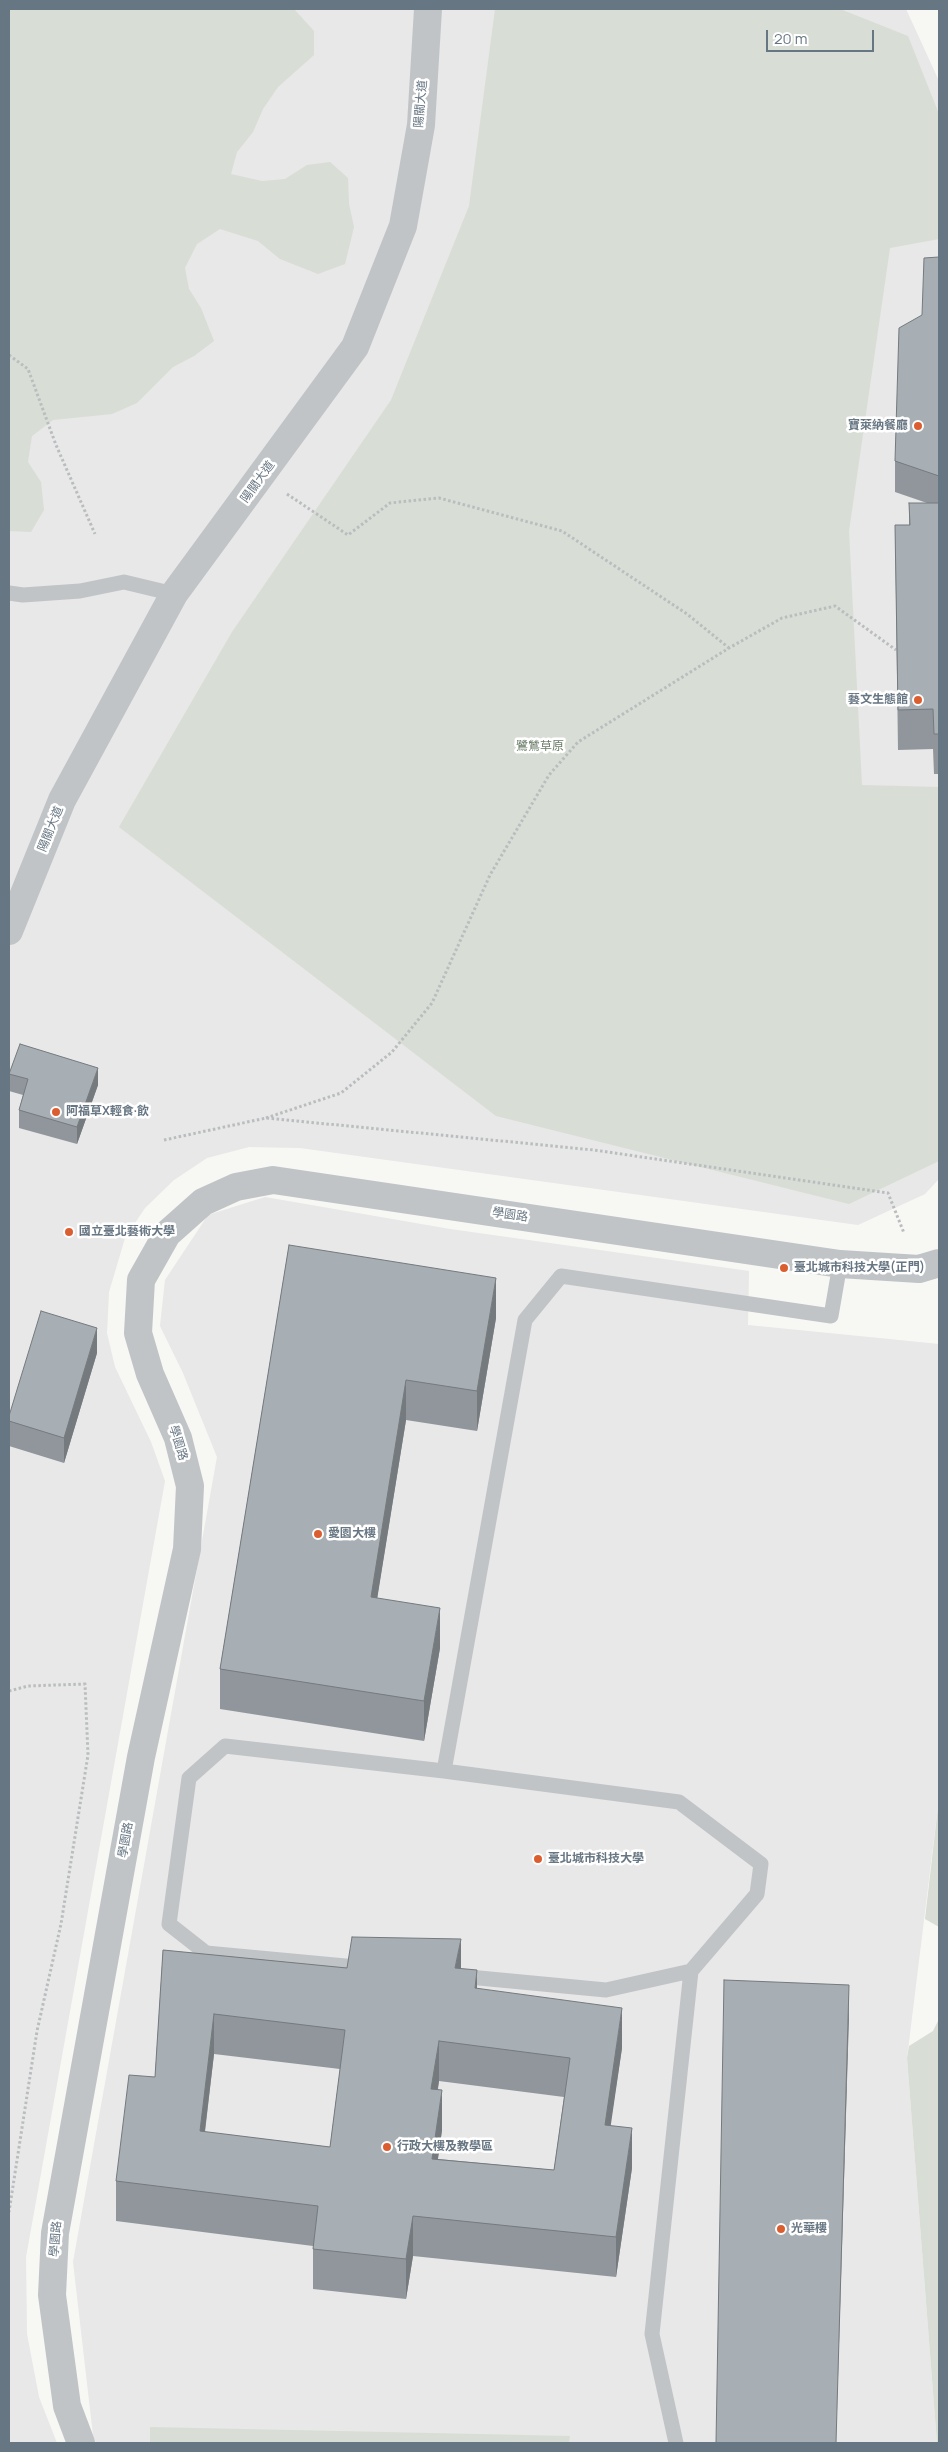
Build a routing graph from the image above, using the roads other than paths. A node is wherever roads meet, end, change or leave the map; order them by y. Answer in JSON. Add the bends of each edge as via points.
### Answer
{"nodes":[{"id":1,"x":428,"y":9,"type":"edge"},
{"id":2,"x":9,"y":593,"type":"edge"},
{"id":3,"x":174,"y":594,"type":"junction"},
{"id":4,"x":9,"y":931,"type":"edge"},
{"id":5,"x":840,"y":1264,"type":"junction"},
{"id":6,"x":939,"y":1264,"type":"edge"},
{"id":7,"x":444,"y":1771,"type":"junction"},
{"id":8,"x":382,"y":1969,"type":"edge"},
{"id":9,"x":691,"y":1971,"type":"junction"},
{"id":10,"x":440,"y":1975,"type":"edge"},
{"id":11,"x":81,"y":2443,"type":"edge"},
{"id":12,"x":676,"y":2443,"type":"edge"}],
"edges":[{"from":1,"to":3,"type":"street","name":"陽關大道","via":[[421,125],[403,226],[355,347]]},
{"from":2,"to":3,"type":"lane","via":[[23,595],[80,590],[124,582]]},
{"from":3,"to":4,"type":"street","name":"陽關大道","via":[[62,800]]},
{"from":5,"to":6,"type":"street","name":"學園路","via":[[918,1268]]},
{"from":5,"to":7,"type":"lane","via":[[831,1316],[561,1276],[525,1320]]},
{"from":5,"to":11,"type":"street","name":"學園路","via":[[273,1180],[236,1188],[203,1202],[167,1234],[141,1280],[138,1333],[150,1374],[178,1438],[190,1486],[187,1549],[141,1757],[55,2233],[52,2295],[67,2406]]},
{"from":7,"to":8,"type":"lane","via":[[225,1746],[189,1778],[169,1924],[206,1953]]},
{"from":7,"to":9,"type":"lane","via":[[679,1802],[762,1864],[757,1894]]},
{"from":9,"to":10,"type":"lane","via":[[606,1990]]},
{"from":9,"to":12,"type":"lane","via":[[652,2334]]}]}
